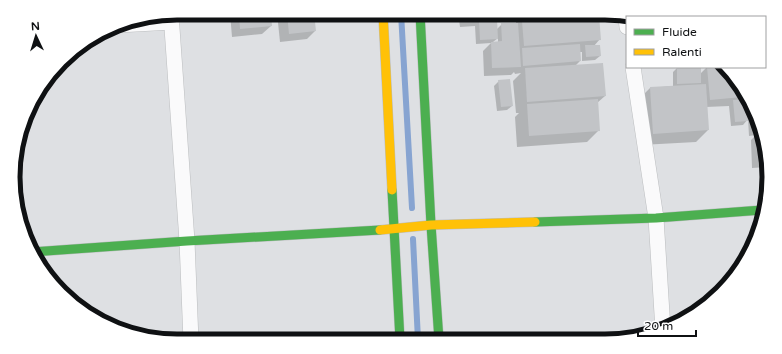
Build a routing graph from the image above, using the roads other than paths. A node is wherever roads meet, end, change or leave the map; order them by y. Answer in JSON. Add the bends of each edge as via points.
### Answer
{"nodes":[{"id":1,"x":172,"y":20,"type":"edge"},
{"id":2,"x":383,"y":20,"type":"edge"},
{"id":3,"x":420,"y":20,"type":"edge"},
{"id":4,"x":633,"y":68,"type":"edge"},
{"id":5,"x":759,"y":210,"type":"edge"},
{"id":6,"x":656,"y":218,"type":"junction"},
{"id":7,"x":431,"y":225,"type":"junction"},
{"id":8,"x":393,"y":229,"type":"junction"},
{"id":9,"x":187,"y":241,"type":"junction"},
{"id":10,"x":39,"y":252,"type":"edge"},
{"id":11,"x":663,"y":323,"type":"edge"},
{"id":12,"x":191,"y":334,"type":"edge"},
{"id":13,"x":400,"y":334,"type":"edge"},
{"id":14,"x":440,"y":334,"type":"edge"}],
"edges":[{"from":1,"to":9,"type":"street"},
{"from":2,"to":8,"type":"street"},
{"from":3,"to":7,"type":"street"},
{"from":4,"to":6,"type":"street"},
{"from":5,"to":6,"type":"street"},
{"from":6,"to":7,"type":"street"},
{"from":6,"to":11,"type":"street"},
{"from":7,"to":8,"type":"street"},
{"from":7,"to":14,"type":"street"},
{"from":8,"to":9,"type":"street"},
{"from":8,"to":13,"type":"street"},
{"from":9,"to":10,"type":"street"},
{"from":9,"to":12,"type":"street"}]}
